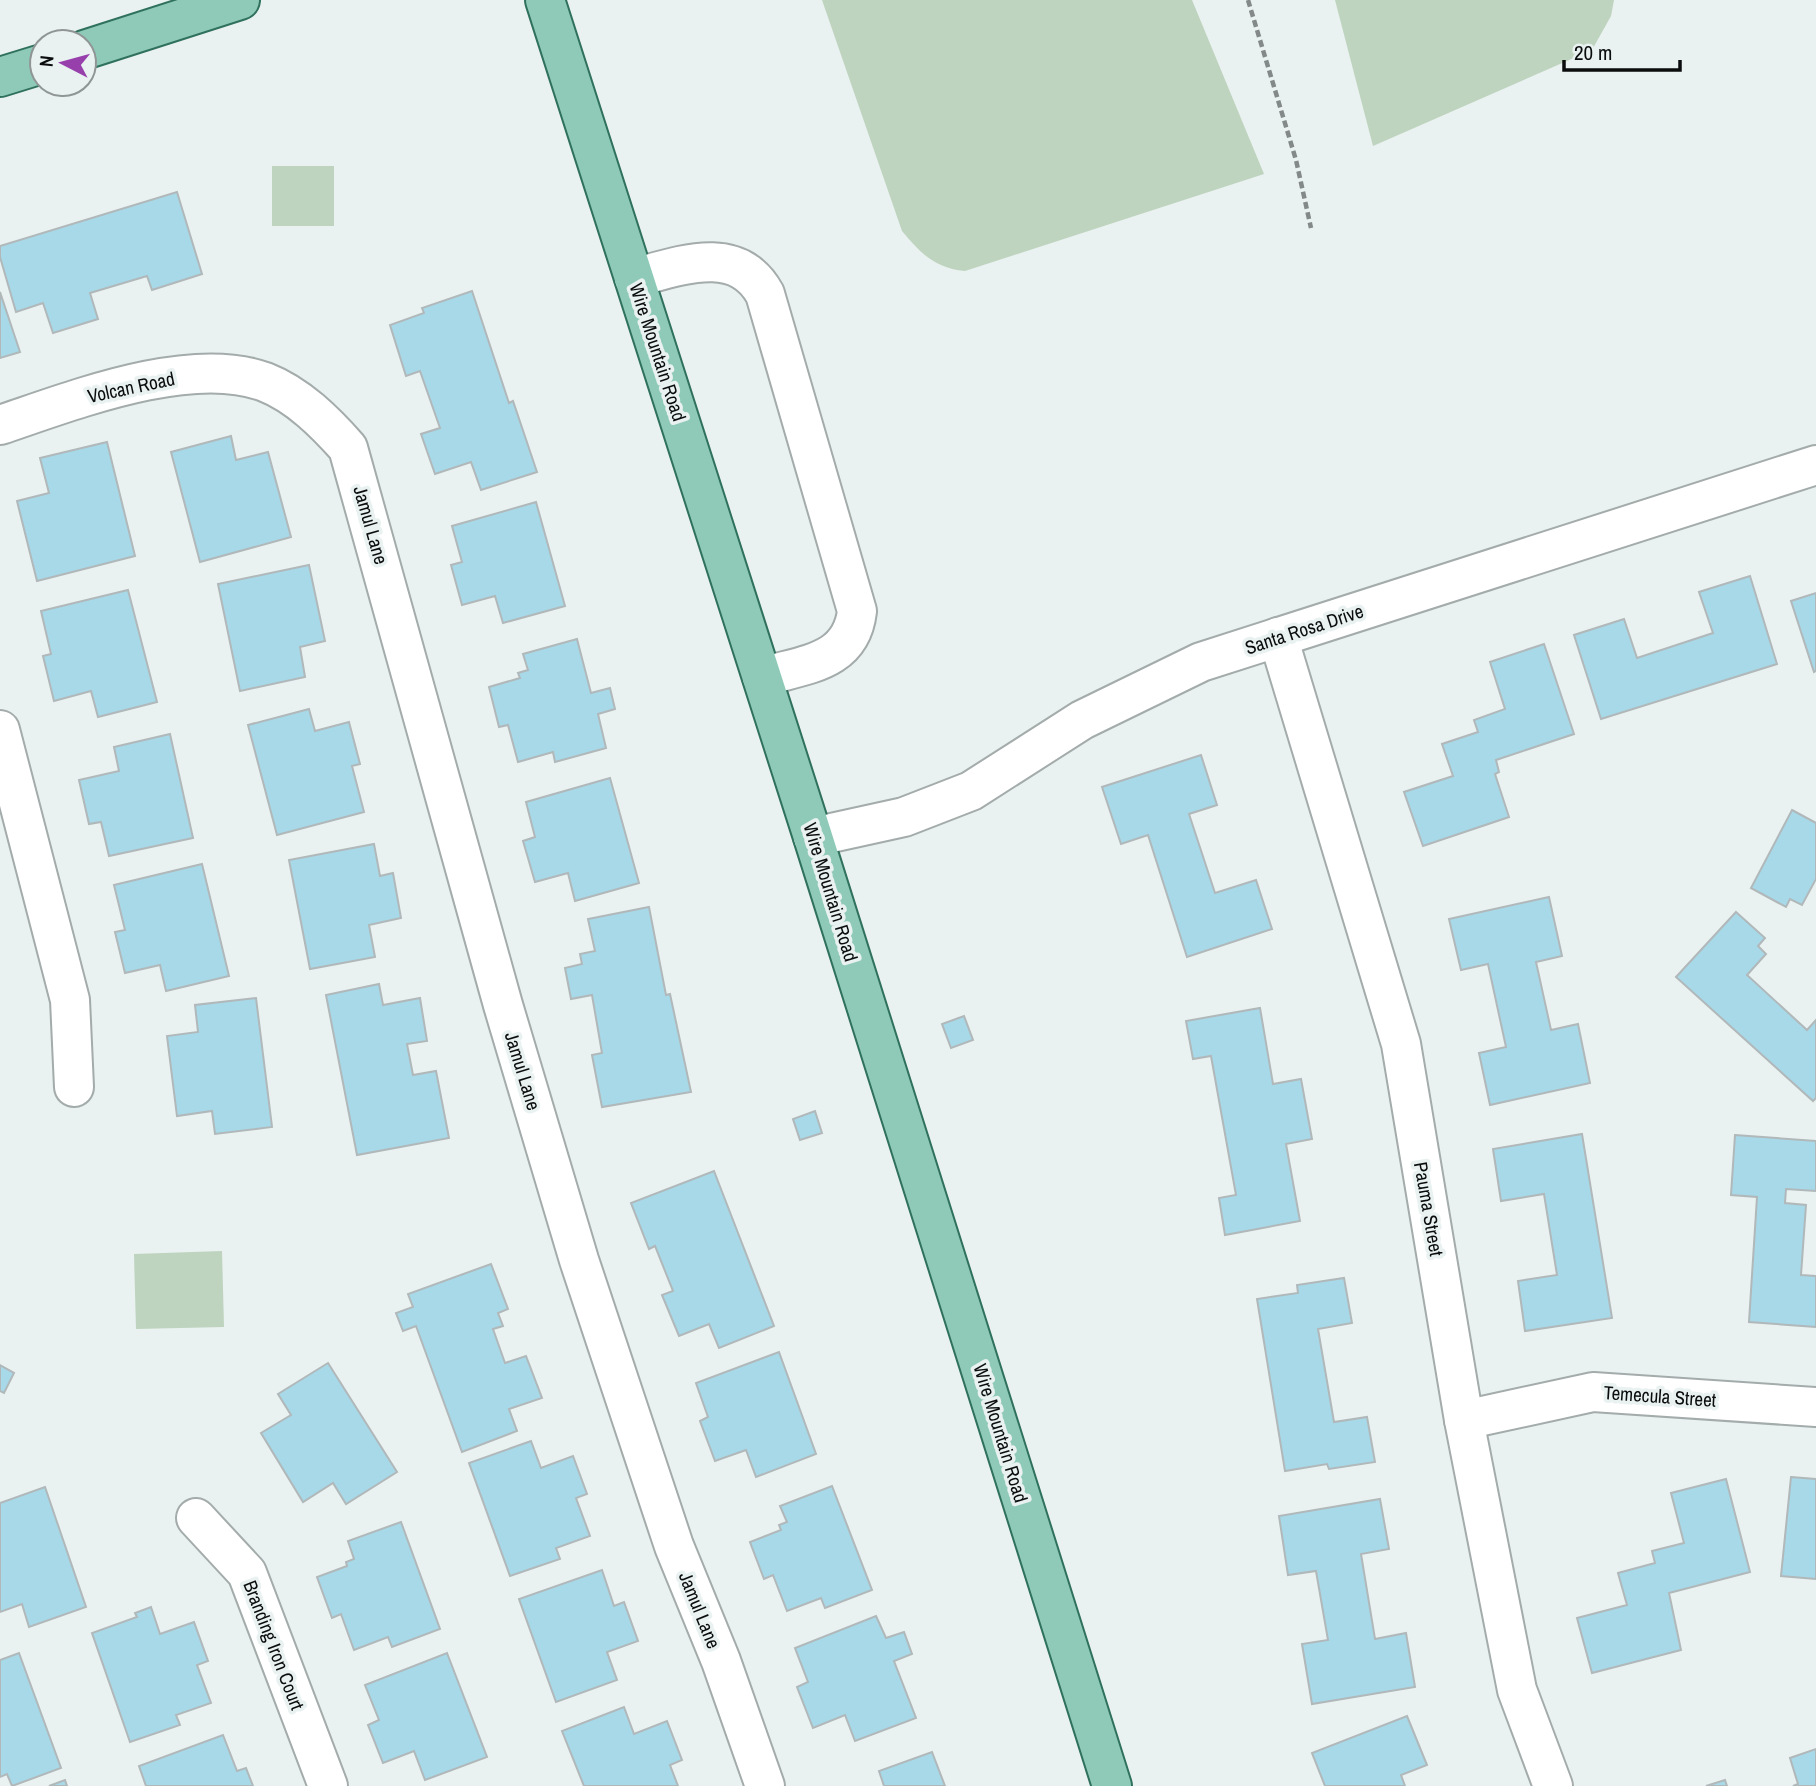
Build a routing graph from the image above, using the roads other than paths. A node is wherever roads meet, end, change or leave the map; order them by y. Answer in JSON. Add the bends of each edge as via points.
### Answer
{"nodes":[{"id":1,"x":240,"y":0,"type":"edge"},
{"id":2,"x":545,"y":0,"type":"edge"},
{"id":3,"x":98,"y":46,"type":"edge"},
{"id":4,"x":28,"y":68,"type":"edge"},
{"id":5,"x":0,"y":77,"type":"edge"},
{"id":6,"x":634,"y":278,"type":"junction"},
{"id":7,"x":265,"y":382,"type":"joint"},
{"id":8,"x":0,"y":425,"type":"edge"},
{"id":9,"x":1816,"y":465,"type":"edge"},
{"id":10,"x":1278,"y":637,"type":"junction"},
{"id":11,"x":762,"y":677,"type":"junction"},
{"id":12,"x":0,"y":730,"type":"edge"},
{"id":13,"x":813,"y":837,"type":"junction"},
{"id":14,"x":74,"y":1087,"type":"dead end"},
{"id":15,"x":1816,"y":1407,"type":"edge"},
{"id":16,"x":1464,"y":1420,"type":"junction"},
{"id":17,"x":196,"y":1518,"type":"dead end"},
{"id":18,"x":328,"y":1786,"type":"edge"},
{"id":19,"x":765,"y":1786,"type":"edge"},
{"id":20,"x":1112,"y":1786,"type":"edge"},
{"id":21,"x":1553,"y":1786,"type":"edge"}],
"edges":[{"from":1,"to":3,"type":"main road"},
{"from":2,"to":6,"type":"main road","name":"Wire Mountain Road"},
{"from":4,"to":5,"type":"main road"},
{"from":6,"to":11,"type":"main road","name":"Wire Mountain Road"},
{"from":6,"to":11,"type":"street","via":[[685,264],[724,263],[757,278],[765,294],[857,611],[855,630],[846,645],[828,657]]},
{"from":7,"to":8,"type":"street","name":"Volcan Road","via":[[205,372],[106,390]]},
{"from":7,"to":19,"type":"street","name":"Jamul Lane","via":[[319,415],[348,448],[579,1260],[674,1546]]},
{"from":9,"to":10,"type":"street","name":"Santa Rosa Drive"},
{"from":10,"to":13,"type":"street","name":"Santa Rosa Drive","via":[[1202,662],[1082,720],[971,791],[904,817]]},
{"from":10,"to":16,"type":"street","name":"Pauma Street","via":[[1401,1044]]},
{"from":11,"to":13,"type":"main road","name":"Wire Mountain Road"},
{"from":12,"to":14,"type":"street","via":[[70,1000]]},
{"from":13,"to":20,"type":"main road","name":"Wire Mountain Road"},
{"from":15,"to":16,"type":"street","name":"Temecula Street","via":[[1593,1392]]},
{"from":16,"to":21,"type":"street","name":"Pauma Street","via":[[1517,1690]]},
{"from":17,"to":18,"type":"street","name":"Branding Iron Court","via":[[247,1573]]}]}
